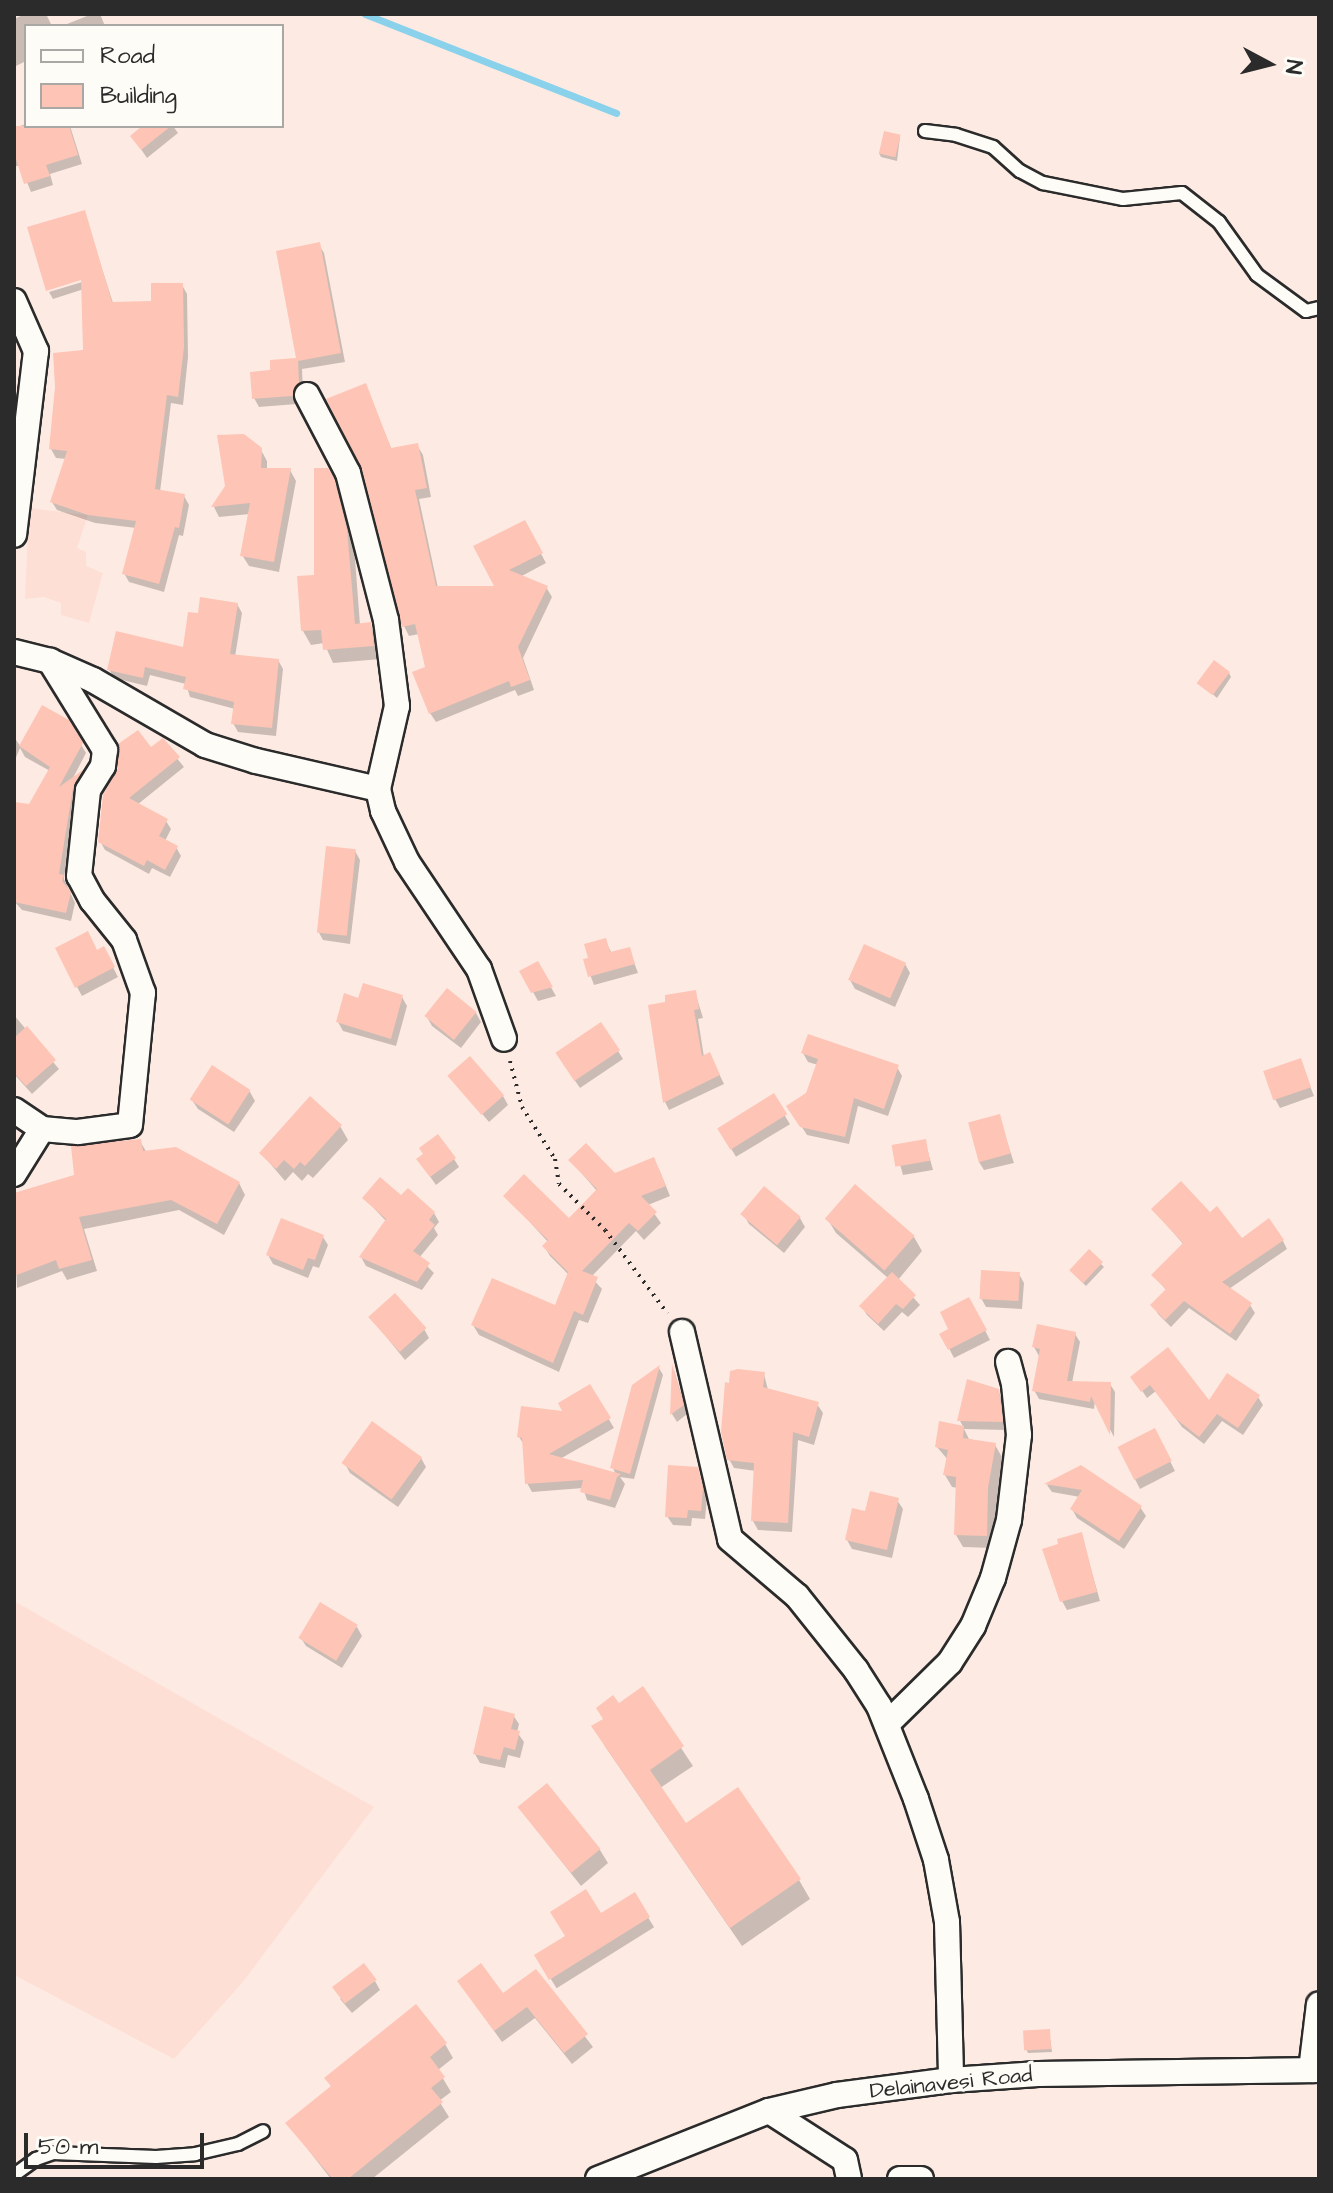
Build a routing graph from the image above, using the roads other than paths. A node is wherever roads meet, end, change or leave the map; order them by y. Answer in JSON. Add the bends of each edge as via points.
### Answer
{"nodes":[{"id":1,"x":925,"y":131,"type":"dead end"},
{"id":2,"x":14,"y":301,"type":"edge"},
{"id":3,"x":1319,"y":308,"type":"edge"},
{"id":4,"x":307,"y":395,"type":"dead end"},
{"id":5,"x":14,"y":535,"type":"edge"},
{"id":6,"x":14,"y":652,"type":"edge"},
{"id":7,"x":50,"y":661,"type":"junction"},
{"id":8,"x":378,"y":789,"type":"junction"},
{"id":9,"x":504,"y":1039,"type":"road end"},
{"id":10,"x":14,"y":1110,"type":"edge"},
{"id":11,"x":42,"y":1129,"type":"junction"},
{"id":12,"x":14,"y":1174,"type":"edge"},
{"id":13,"x":682,"y":1332,"type":"road end"},
{"id":14,"x":1008,"y":1362,"type":"dead end"},
{"id":15,"x":887,"y":1724,"type":"junction"},
{"id":16,"x":1319,"y":2004,"type":"edge"},
{"id":17,"x":1315,"y":2070,"type":"edge"},
{"id":18,"x":951,"y":2080,"type":"junction"},
{"id":19,"x":769,"y":2111,"type":"junction"},
{"id":20,"x":263,"y":2131,"type":"dead end"},
{"id":21,"x":14,"y":2175,"type":"edge"},
{"id":22,"x":598,"y":2179,"type":"edge"},
{"id":23,"x":849,"y":2179,"type":"edge"},
{"id":24,"x":900,"y":2179,"type":"edge"},
{"id":25,"x":921,"y":2179,"type":"edge"}],
"edges":[{"from":1,"to":3,"type":"lane","via":[[993,147],[1043,183],[1123,199],[1182,193],[1219,222],[1257,275],[1306,311]]},
{"from":2,"to":5,"type":"street","via":[[36,351]]},
{"from":4,"to":8,"type":"street","via":[[348,473],[386,620],[397,706]]},
{"from":6,"to":7,"type":"street"},
{"from":7,"to":8,"type":"street","via":[[137,703],[205,745]]},
{"from":7,"to":11,"type":"street","via":[[105,750],[103,766],[88,790],[79,876],[124,940],[143,993],[130,1125],[78,1132]]},
{"from":8,"to":9,"type":"street","via":[[407,862],[479,969]]},
{"from":10,"to":11,"type":"street"},
{"from":11,"to":12,"type":"street"},
{"from":13,"to":15,"type":"street","via":[[730,1539],[797,1596],[856,1670]]},
{"from":14,"to":15,"type":"street","via":[[1019,1435],[1009,1520],[993,1578],[973,1626],[950,1662]]},
{"from":15,"to":18,"type":"street","via":[[927,1829],[943,1891],[950,1955]]},
{"from":16,"to":17,"type":"street"},
{"from":17,"to":18,"type":"street","name":"Delainavesi Road"},
{"from":18,"to":19,"type":"street","name":"Delainavesi Road","via":[[837,2095]]},
{"from":19,"to":22,"type":"street","name":"Delainavesi Road"},
{"from":19,"to":23,"type":"street","via":[[845,2160]]},
{"from":20,"to":21,"type":"lane","via":[[238,2144],[195,2154],[53,2153]]},
{"from":24,"to":25,"type":"street"}]}
